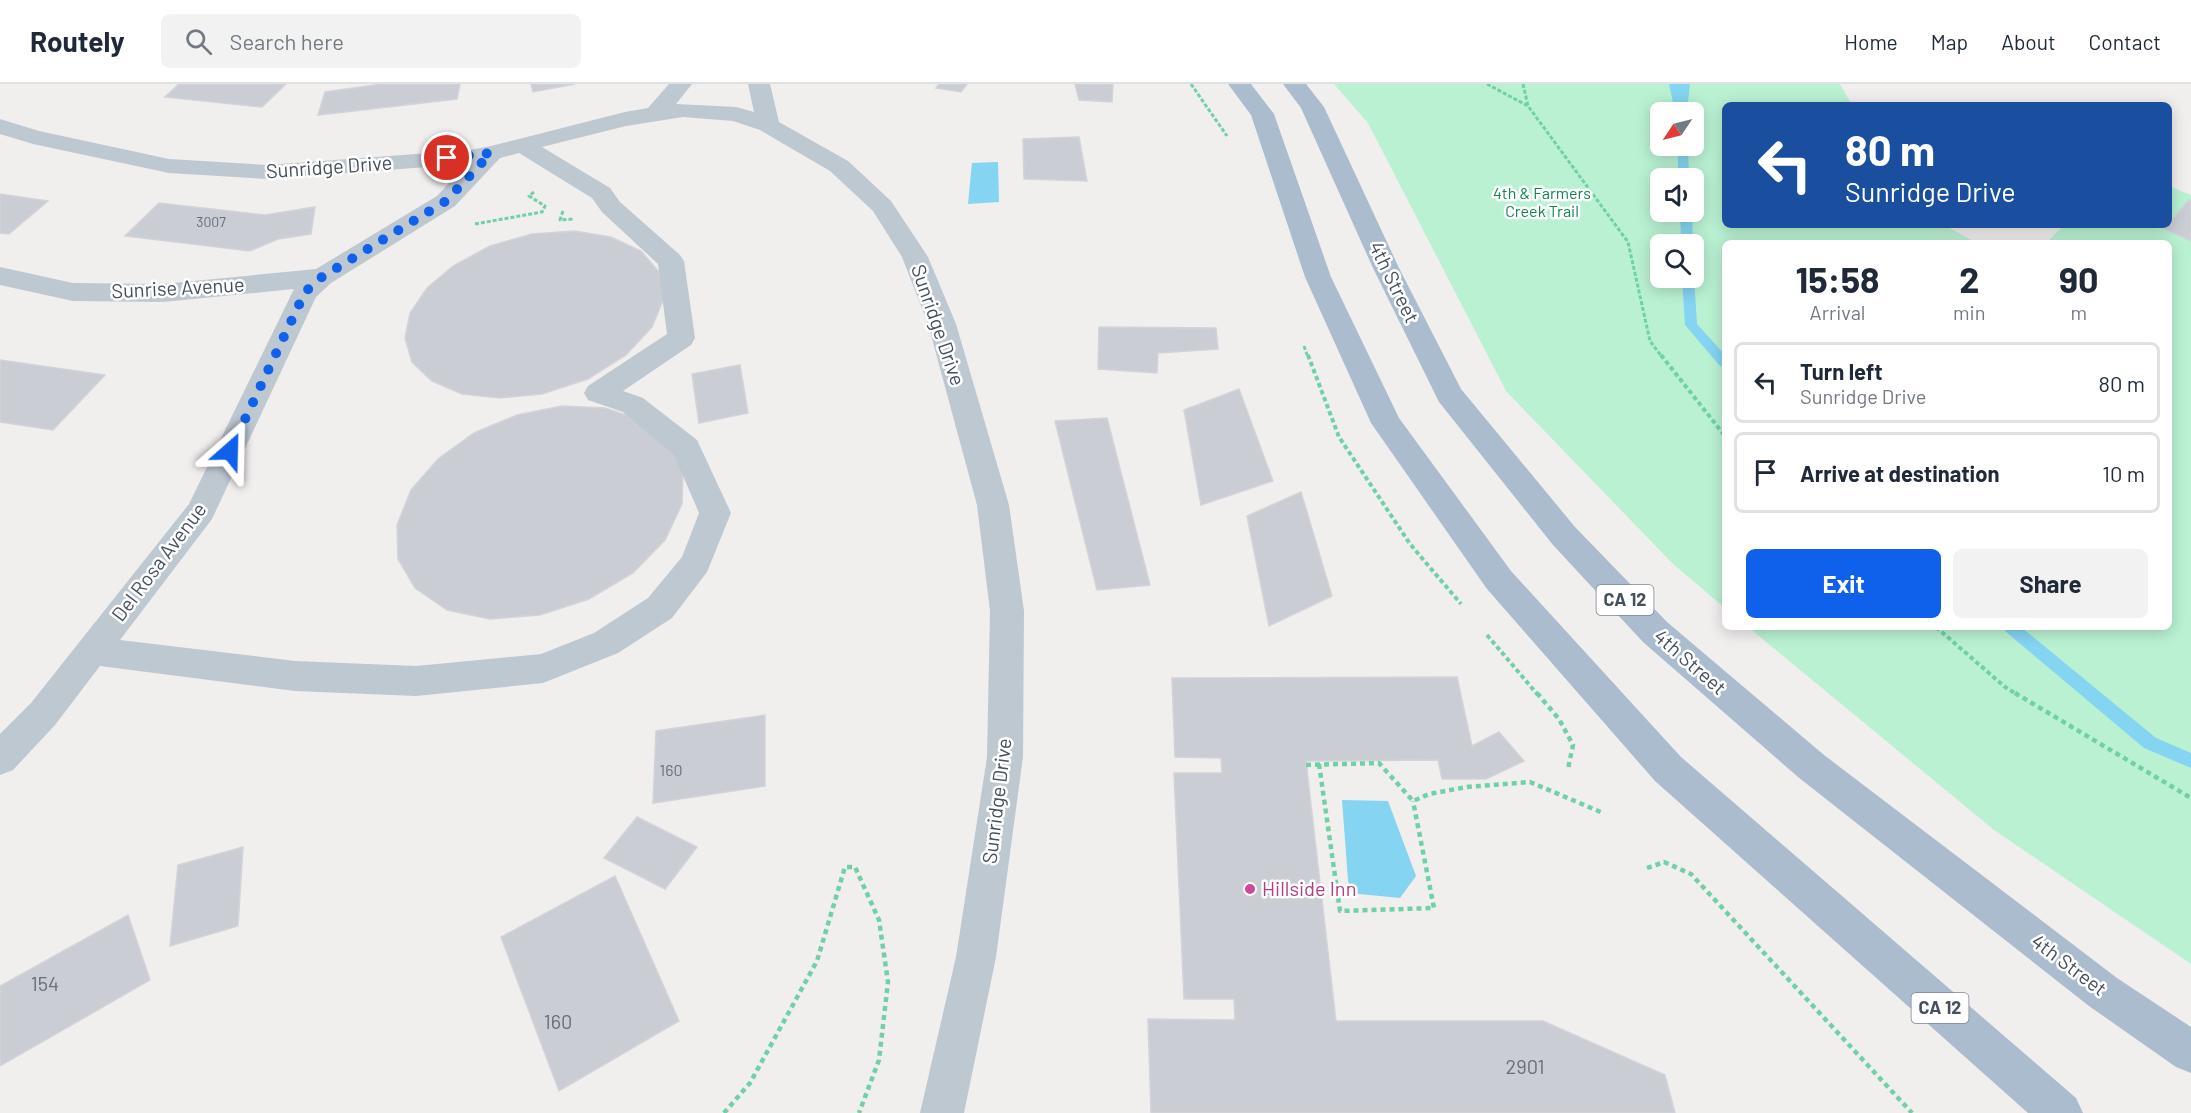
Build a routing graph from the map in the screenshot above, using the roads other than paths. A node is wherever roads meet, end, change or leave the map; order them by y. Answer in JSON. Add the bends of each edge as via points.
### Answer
{"nodes":[{"id":1,"x":681,"y":84,"type":"edge"},
{"id":2,"x":759,"y":84,"type":"edge"},
{"id":3,"x":1239,"y":84,"type":"edge"},
{"id":4,"x":1294,"y":84,"type":"edge"},
{"id":5,"x":656,"y":114,"type":"junction"},
{"id":6,"x":768,"y":125,"type":"junction"},
{"id":7,"x":0,"y":126,"type":"edge"},
{"id":8,"x":524,"y":145,"type":"junction"},
{"id":9,"x":491,"y":153,"type":"junction"},
{"id":10,"x":0,"y":276,"type":"edge"},
{"id":11,"x":322,"y":277,"type":"junction"},
{"id":12,"x":92,"y":651,"type":"junction"},
{"id":13,"x":0,"y":759,"type":"edge"},
{"id":14,"x":2191,"y":1052,"type":"edge"},
{"id":15,"x":942,"y":1113,"type":"edge"},
{"id":16,"x":2061,"y":1113,"type":"edge"}],
"edges":[{"from":1,"to":5,"type":"street"},
{"from":2,"to":6,"type":"street"},
{"from":3,"to":16,"type":"main road","number":"CA 12","via":[[1262,114],[1317,277],[1386,423],[1499,580],[1668,769]]},
{"from":4,"to":14,"type":"main road","name":"4th Street","number":"CA 12","via":[[1312,107],[1449,395],[1564,536],[1655,632],[1811,766],[2103,992]]},
{"from":5,"to":6,"type":"street","name":"Sunridge Drive","via":[[683,110],[736,114]]},
{"from":5,"to":8,"type":"street","name":"Sunridge Drive"},
{"from":6,"to":15,"type":"street","name":"Sunridge Drive","via":[[839,166],[882,206],[915,257],[942,324],[993,505],[1007,611],[1005,757],[976,957]]},
{"from":7,"to":9,"type":"street","name":"Sunridge Drive","via":[[33,137],[169,166],[267,172]]},
{"from":8,"to":9,"type":"street","name":"Sunridge Drive"},
{"from":8,"to":12,"type":"street","via":[[601,193],[611,207],[671,261],[681,338],[598,393],[633,405],[686,448],[715,513],[696,563],[660,608],[606,643],[543,668],[416,681],[295,676]]},
{"from":9,"to":11,"type":"street","name":"Del Rosa Avenue","via":[[446,201]]},
{"from":10,"to":11,"type":"street","name":"Sunrise Avenue","via":[[73,292],[163,293]]},
{"from":11,"to":12,"type":"street","name":"Del Rosa Avenue","via":[[305,292],[201,511]]},
{"from":12,"to":13,"type":"street","name":"Del Rosa Avenue","via":[[43,714]]}]}
